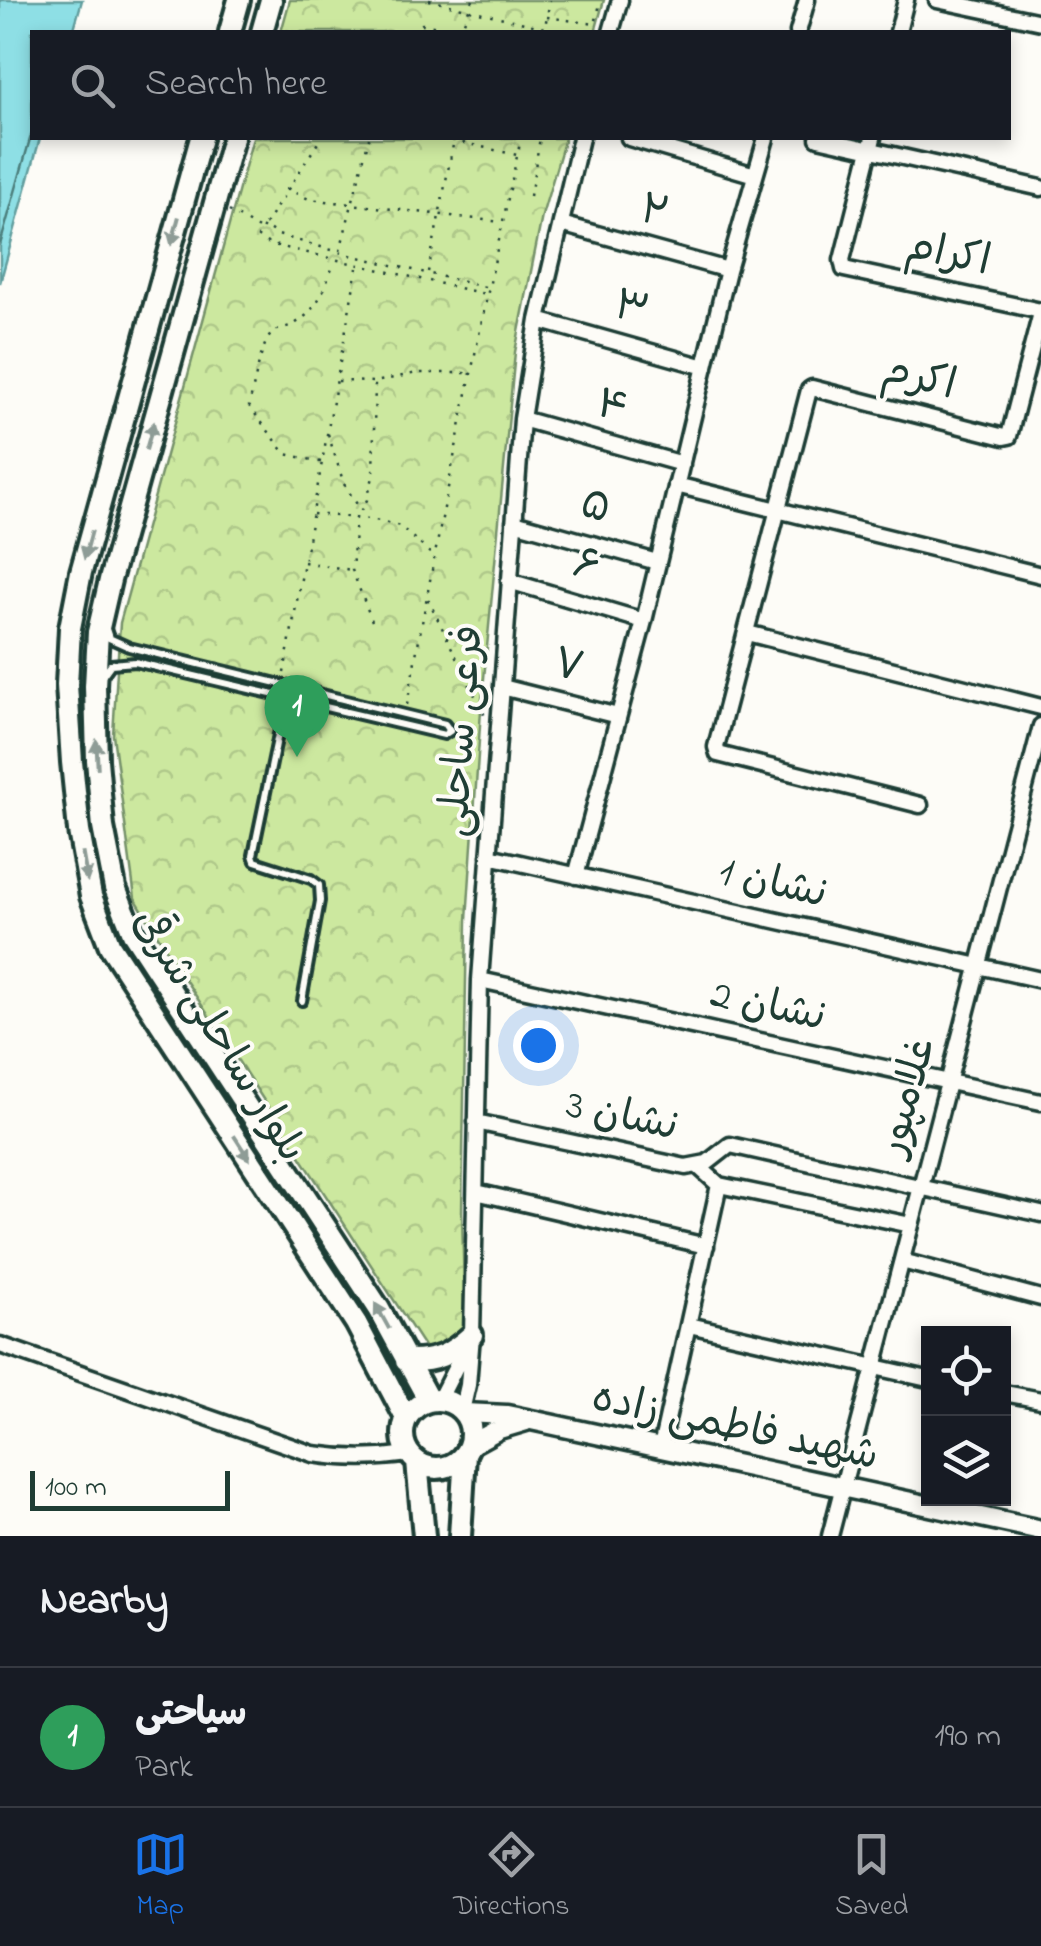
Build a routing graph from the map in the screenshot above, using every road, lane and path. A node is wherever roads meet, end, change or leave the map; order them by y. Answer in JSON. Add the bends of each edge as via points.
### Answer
{"nodes":[{"id":1,"x":238,"y":0,"type":"edge"},
{"id":2,"x":272,"y":0,"type":"edge"},
{"id":3,"x":429,"y":0,"type":"edge"},
{"id":4,"x":473,"y":0,"type":"edge"},
{"id":5,"x":550,"y":0,"type":"edge"},
{"id":6,"x":600,"y":0,"type":"edge"},
{"id":7,"x":620,"y":0,"type":"edge"},
{"id":8,"x":807,"y":0,"type":"edge"},
{"id":9,"x":906,"y":0,"type":"edge"},
{"id":10,"x":936,"y":0,"type":"edge"},
{"id":11,"x":547,"y":17,"type":"junction"},
{"id":12,"x":1041,"y":22,"type":"edge"},
{"id":13,"x":230,"y":30,"type":"edge"},
{"id":14,"x":263,"y":30,"type":"edge"},
{"id":15,"x":416,"y":30,"type":"edge"},
{"id":16,"x":451,"y":30,"type":"edge"},
{"id":17,"x":462,"y":30,"type":"edge"},
{"id":18,"x":544,"y":30,"type":"edge"},
{"id":19,"x":612,"y":30,"type":"edge"},
{"id":20,"x":799,"y":30,"type":"edge"},
{"id":21,"x":898,"y":30,"type":"edge"},
{"id":22,"x":199,"y":140,"type":"edge"},
{"id":23,"x":232,"y":140,"type":"edge"},
{"id":24,"x":320,"y":140,"type":"edge"},
{"id":25,"x":368,"y":140,"type":"edge"},
{"id":26,"x":454,"y":140,"type":"joint"},
{"id":27,"x":521,"y":140,"type":"edge"},
{"id":28,"x":540,"y":140,"type":"edge"},
{"id":29,"x":581,"y":140,"type":"edge"},
{"id":30,"x":636,"y":140,"type":"edge"},
{"id":31,"x":765,"y":140,"type":"edge"},
{"id":32,"x":839,"y":140,"type":"edge"},
{"id":33,"x":871,"y":143,"type":"edge"},
{"id":34,"x":517,"y":155,"type":"junction"},
{"id":35,"x":755,"y":175,"type":"junction"},
{"id":36,"x":286,"y":188,"type":"junction"},
{"id":37,"x":1041,"y":188,"type":"edge"},
{"id":38,"x":530,"y":196,"type":"dead end"},
{"id":39,"x":215,"y":202,"type":"junction"},
{"id":40,"x":352,"y":204,"type":"junction"},
{"id":41,"x":440,"y":214,"type":"junction"},
{"id":42,"x":502,"y":222,"type":"junction"},
{"id":43,"x":561,"y":224,"type":"junction"},
{"id":44,"x":263,"y":228,"type":"junction"},
{"id":45,"x":340,"y":252,"type":"junction"},
{"id":46,"x":334,"y":261,"type":"junction"},
{"id":47,"x":357,"y":265,"type":"junction"},
{"id":48,"x":728,"y":270,"type":"junction"},
{"id":49,"x":428,"y":274,"type":"junction"},
{"id":50,"x":488,"y":288,"type":"junction"},
{"id":51,"x":486,"y":294,"type":"junction"},
{"id":52,"x":1041,"y":312,"type":"edge"},
{"id":53,"x":538,"y":320,"type":"junction"},
{"id":54,"x":705,"y":367,"type":"junction"},
{"id":55,"x":470,"y":373,"type":"junction"},
{"id":56,"x":1033,"y":375,"type":"edge"},
{"id":57,"x":336,"y":382,"type":"junction"},
{"id":58,"x":375,"y":382,"type":"junction"},
{"id":59,"x":522,"y":419,"type":"junction"},
{"id":60,"x":327,"y":432,"type":"junction"},
{"id":61,"x":322,"y":462,"type":"junction"},
{"id":62,"x":682,"y":464,"type":"junction"},
{"id":63,"x":676,"y":485,"type":"junction"},
{"id":64,"x":361,"y":510,"type":"junction"},
{"id":65,"x":778,"y":510,"type":"junction"},
{"id":66,"x":313,"y":514,"type":"junction"},
{"id":67,"x":356,"y":518,"type":"junction"},
{"id":68,"x":514,"y":522,"type":"junction"},
{"id":69,"x":433,"y":556,"type":"junction"},
{"id":70,"x":304,"y":562,"type":"junction"},
{"id":71,"x":657,"y":562,"type":"junction"},
{"id":72,"x":352,"y":570,"type":"junction"},
{"id":73,"x":1041,"y":575,"type":"edge"},
{"id":74,"x":510,"y":581,"type":"junction"},
{"id":75,"x":426,"y":596,"type":"junction"},
{"id":76,"x":102,"y":619,"type":"junction"},
{"id":77,"x":372,"y":621,"type":"dead end"},
{"id":78,"x":644,"y":621,"type":"junction"},
{"id":79,"x":747,"y":633,"type":"junction"},
{"id":80,"x":125,"y":645,"type":"junction"},
{"id":81,"x":124,"y":663,"type":"junction"},
{"id":82,"x":95,"y":686,"type":"junction"},
{"id":83,"x":285,"y":686,"type":"junction"},
{"id":84,"x":502,"y":687,"type":"junction"},
{"id":85,"x":285,"y":698,"type":"junction"},
{"id":86,"x":1041,"y":707,"type":"edge"},
{"id":87,"x":405,"y":715,"type":"junction"},
{"id":88,"x":618,"y":716,"type":"junction"},
{"id":89,"x":1041,"y":726,"type":"edge"},
{"id":90,"x":498,"y":742,"type":"junction"},
{"id":91,"x":920,"y":805,"type":"dead end"},
{"id":92,"x":489,"y":856,"type":"junction"},
{"id":93,"x":576,"y":876,"type":"junction"},
{"id":94,"x":979,"y":966,"type":"junction"},
{"id":95,"x":480,"y":980,"type":"junction"},
{"id":96,"x":1041,"y":980,"type":"edge"},
{"id":97,"x":302,"y":1000,"type":"dead end"},
{"id":98,"x":949,"y":1081,"type":"junction"},
{"id":99,"x":1041,"y":1102,"type":"edge"},
{"id":100,"x":476,"y":1122,"type":"junction"},
{"id":101,"x":698,"y":1166,"type":"junction"},
{"id":102,"x":719,"y":1185,"type":"junction"},
{"id":103,"x":921,"y":1188,"type":"junction"},
{"id":104,"x":476,"y":1192,"type":"junction"},
{"id":105,"x":1041,"y":1214,"type":"edge"},
{"id":106,"x":911,"y":1225,"type":"junction"},
{"id":107,"x":706,"y":1246,"type":"junction"},
{"id":108,"x":902,"y":1261,"type":"junction"},
{"id":109,"x":1041,"y":1298,"type":"edge"},
{"id":110,"x":688,"y":1325,"type":"junction"},
{"id":111,"x":472,"y":1336,"type":"junction"},
{"id":112,"x":0,"y":1345,"type":"edge"},
{"id":113,"x":406,"y":1360,"type":"junction"},
{"id":114,"x":874,"y":1368,"type":"junction"},
{"id":115,"x":921,"y":1377,"type":"edge"},
{"id":116,"x":1011,"y":1394,"type":"edge"},
{"id":117,"x":434,"y":1400,"type":"junction"},
{"id":118,"x":1041,"y":1400,"type":"edge"},
{"id":119,"x":463,"y":1412,"type":"junction"},
{"id":120,"x":406,"y":1418,"type":"junction"},
{"id":121,"x":531,"y":1420,"type":"junction"},
{"id":122,"x":661,"y":1447,"type":"junction"},
{"id":123,"x":467,"y":1450,"type":"junction"},
{"id":124,"x":413,"y":1458,"type":"junction"},
{"id":125,"x":844,"y":1486,"type":"junction"},
{"id":126,"x":1041,"y":1530,"type":"edge"},
{"id":127,"x":424,"y":1536,"type":"edge"},
{"id":128,"x":460,"y":1536,"type":"edge"},
{"id":129,"x":830,"y":1536,"type":"edge"}],
"edges":[{"from":1,"to":13,"type":"main road"},
{"from":2,"to":14,"type":"main road"},
{"from":3,"to":18,"type":"path"},
{"from":4,"to":17,"type":"path"},
{"from":5,"to":11,"type":"path"},
{"from":6,"to":11,"type":"path","via":[[595,24]]},
{"from":7,"to":19,"type":"street"},
{"from":8,"to":20,"type":"street"},
{"from":9,"to":21,"type":"street"},
{"from":10,"to":12,"type":"street"},
{"from":11,"to":18,"type":"path"},
{"from":15,"to":16,"type":"path","via":[[422,24]]},
{"from":22,"to":120,"type":"main road","name":"بلوار ساحلی شرقی","one_way":true,"via":[[70,628],[79,830],[91,896],[110,946],[356,1323]]},
{"from":23,"to":39,"type":"main road","name":"بلوار ساحلی شرقی"},
{"from":24,"to":36,"type":"path"},
{"from":25,"to":40,"type":"path"},
{"from":26,"to":34,"type":"path"},
{"from":26,"to":41,"type":"path"},
{"from":27,"to":34,"type":"path"},
{"from":28,"to":38,"type":"path"},
{"from":29,"to":43,"type":"street","name":"فرعی ساحلی"},
{"from":30,"to":35,"type":"street"},
{"from":31,"to":35,"type":"street"},
{"from":32,"to":33,"type":"street"},
{"from":33,"to":37,"type":"street"},
{"from":33,"to":52,"type":"street","name":"اکرام","via":[[844,269]]},
{"from":34,"to":42,"type":"path"},
{"from":35,"to":48,"type":"street"},
{"from":36,"to":40,"type":"path","via":[[310,199]]},
{"from":36,"to":44,"type":"path"},
{"from":39,"to":44,"type":"path"},
{"from":76,"to":39,"type":"main road","name":"بلوار ساحلی شرقی","one_way":true},
{"from":40,"to":41,"type":"path"},
{"from":40,"to":45,"type":"path"},
{"from":41,"to":42,"type":"path"},
{"from":41,"to":49,"type":"path"},
{"from":42,"to":50,"type":"path"},
{"from":43,"to":48,"type":"street","name":"۲"},
{"from":43,"to":53,"type":"street","name":"فرعی ساحلی"},
{"from":44,"to":45,"type":"path"},
{"from":44,"to":46,"type":"path","via":[[258,236],[268,244]]},
{"from":45,"to":49,"type":"path"},
{"from":46,"to":47,"type":"path"},
{"from":46,"to":61,"type":"path","via":[[311,310],[266,340],[249,406],[286,454]]},
{"from":47,"to":51,"type":"path"},
{"from":47,"to":57,"type":"path"},
{"from":48,"to":54,"type":"street"},
{"from":49,"to":50,"type":"path"},
{"from":50,"to":51,"type":"path"},
{"from":51,"to":55,"type":"path"},
{"from":52,"to":56,"type":"street"},
{"from":53,"to":54,"type":"street","name":"۳"},
{"from":53,"to":59,"type":"street","name":"فرعی ساحلی"},
{"from":54,"to":62,"type":"street"},
{"from":55,"to":58,"type":"path"},
{"from":55,"to":69,"type":"path"},
{"from":56,"to":65,"type":"street","name":"اکرم","via":[[1008,436],[812,388]]},
{"from":57,"to":58,"type":"path"},
{"from":57,"to":60,"type":"path"},
{"from":58,"to":64,"type":"path","via":[[374,477]]},
{"from":59,"to":62,"type":"street","name":"۴"},
{"from":59,"to":68,"type":"street","name":"فرعی ساحلی"},
{"from":60,"to":61,"type":"path"},
{"from":60,"to":64,"type":"path","via":[[344,484]]},
{"from":61,"to":66,"type":"path"},
{"from":62,"to":63,"type":"street"},
{"from":63,"to":65,"type":"street"},
{"from":63,"to":71,"type":"street"},
{"from":64,"to":67,"type":"path"},
{"from":65,"to":73,"type":"street"},
{"from":65,"to":79,"type":"street"},
{"from":66,"to":67,"type":"path"},
{"from":66,"to":70,"type":"path"},
{"from":67,"to":69,"type":"path","via":[[400,526]]},
{"from":67,"to":72,"type":"path"},
{"from":68,"to":71,"type":"street","name":"۵"},
{"from":68,"to":74,"type":"street","name":"فرعی ساحلی"},
{"from":69,"to":75,"type":"path"},
{"from":70,"to":72,"type":"path"},
{"from":70,"to":83,"type":"path"},
{"from":71,"to":78,"type":"street"},
{"from":72,"to":77,"type":"path"},
{"from":74,"to":78,"type":"street","name":"۶"},
{"from":74,"to":84,"type":"street","name":"فرعی ساحلی"},
{"from":75,"to":87,"type":"path"},
{"from":75,"to":90,"type":"path"},
{"from":76,"to":80,"type":"lane","via":[[109,638]]},
{"from":76,"to":82,"type":"main road","name":"بلوار ساحلی شرقی"},
{"from":78,"to":88,"type":"street"},
{"from":79,"to":86,"type":"street"},
{"from":79,"to":91,"type":"street","via":[[718,754]]},
{"from":80,"to":81,"type":"lane"},
{"from":80,"to":83,"type":"lane"},
{"from":81,"to":82,"type":"lane","via":[[111,664]]},
{"from":81,"to":85,"type":"lane"},
{"from":113,"to":82,"type":"main road","name":"بلوار ساحلی شرقی","one_way":true,"via":[[132,933],[104,827]]},
{"from":83,"to":85,"type":"lane"},
{"from":83,"to":87,"type":"lane"},
{"from":84,"to":88,"type":"street","name":"۷"},
{"from":84,"to":90,"type":"street","name":"فرعی ساحلی"},
{"from":85,"to":87,"type":"lane","via":[[444,735],[450,730]]},
{"from":85,"to":97,"type":"lane","via":[[254,855],[255,861],[318,885]]},
{"from":88,"to":93,"type":"street"},
{"from":89,"to":94,"type":"street","name":"غلامپور"},
{"from":90,"to":92,"type":"street","name":"فرعی ساحلی"},
{"from":92,"to":93,"type":"street","name":"نشان 1"},
{"from":92,"to":95,"type":"street","name":"فرعی ساحلی"},
{"from":93,"to":94,"type":"street","name":"نشان 1"},
{"from":94,"to":96,"type":"street","name":"نشان 1"},
{"from":94,"to":98,"type":"street","name":"غلامپور"},
{"from":95,"to":98,"type":"street","name":"نشان 2"},
{"from":95,"to":100,"type":"street","name":"فرعی ساحلی"},
{"from":98,"to":99,"type":"street","name":"نشان 2"},
{"from":98,"to":103,"type":"street","name":"غلامپور"},
{"from":100,"to":101,"type":"street","name":"نشان 3"},
{"from":100,"to":104,"type":"street","name":"فرعی ساحلی"},
{"from":101,"to":102,"type":"street"},
{"from":101,"to":103,"type":"street","name":"نشان 3","via":[[730,1145]]},
{"from":102,"to":106,"type":"street"},
{"from":102,"to":107,"type":"street"},
{"from":103,"to":105,"type":"street","name":"نشان 3"},
{"from":103,"to":106,"type":"street","name":"غلامپور"},
{"from":104,"to":107,"type":"street"},
{"from":104,"to":111,"type":"street","name":"فرعی ساحلی"},
{"from":106,"to":108,"type":"street","name":"غلامپور"},
{"from":107,"to":110,"type":"street"},
{"from":108,"to":109,"type":"street"},
{"from":108,"to":114,"type":"street","name":"غلامپور"},
{"from":110,"to":114,"type":"street"},
{"from":110,"to":122,"type":"street"},
{"from":111,"to":113,"type":"main road","via":[[441,1357]]},
{"from":111,"to":117,"type":"street","name":"فرعی ساحلی"},
{"from":111,"to":119,"type":"street","name":"فرعی ساحلی"},
{"from":112,"to":124,"type":"street","via":[[313,1454]]},
{"from":113,"to":117,"type":"main road","name":"بلوار ساحلی شرقی"},
{"from":114,"to":115,"type":"street"},
{"from":114,"to":125,"type":"street","name":"غلامپور"},
{"from":116,"to":118,"type":"street"},
{"from":117,"to":119,"type":"main road"},
{"from":117,"to":120,"type":"main road"},
{"from":119,"to":121,"type":"street","name":"شهید فاطمی زاده"},
{"from":119,"to":123,"type":"main road","via":[[472,1434]]},
{"from":120,"to":124,"type":"main road","via":[[404,1443]]},
{"from":121,"to":122,"type":"street","name":"شهید فاطمی زاده"},
{"from":121,"to":123,"type":"street","name":"شهید فاطمی زاده","via":[[500,1429]]},
{"from":122,"to":125,"type":"street","name":"شهید فاطمی زاده"},
{"from":123,"to":124,"type":"main road","via":[[458,1462],[438,1468]]},
{"from":123,"to":128,"type":"main road"},
{"from":124,"to":127,"type":"main road"},
{"from":125,"to":126,"type":"street","name":"شهید فاطمی زاده"},
{"from":125,"to":129,"type":"street","name":"غلامپور"}]}
